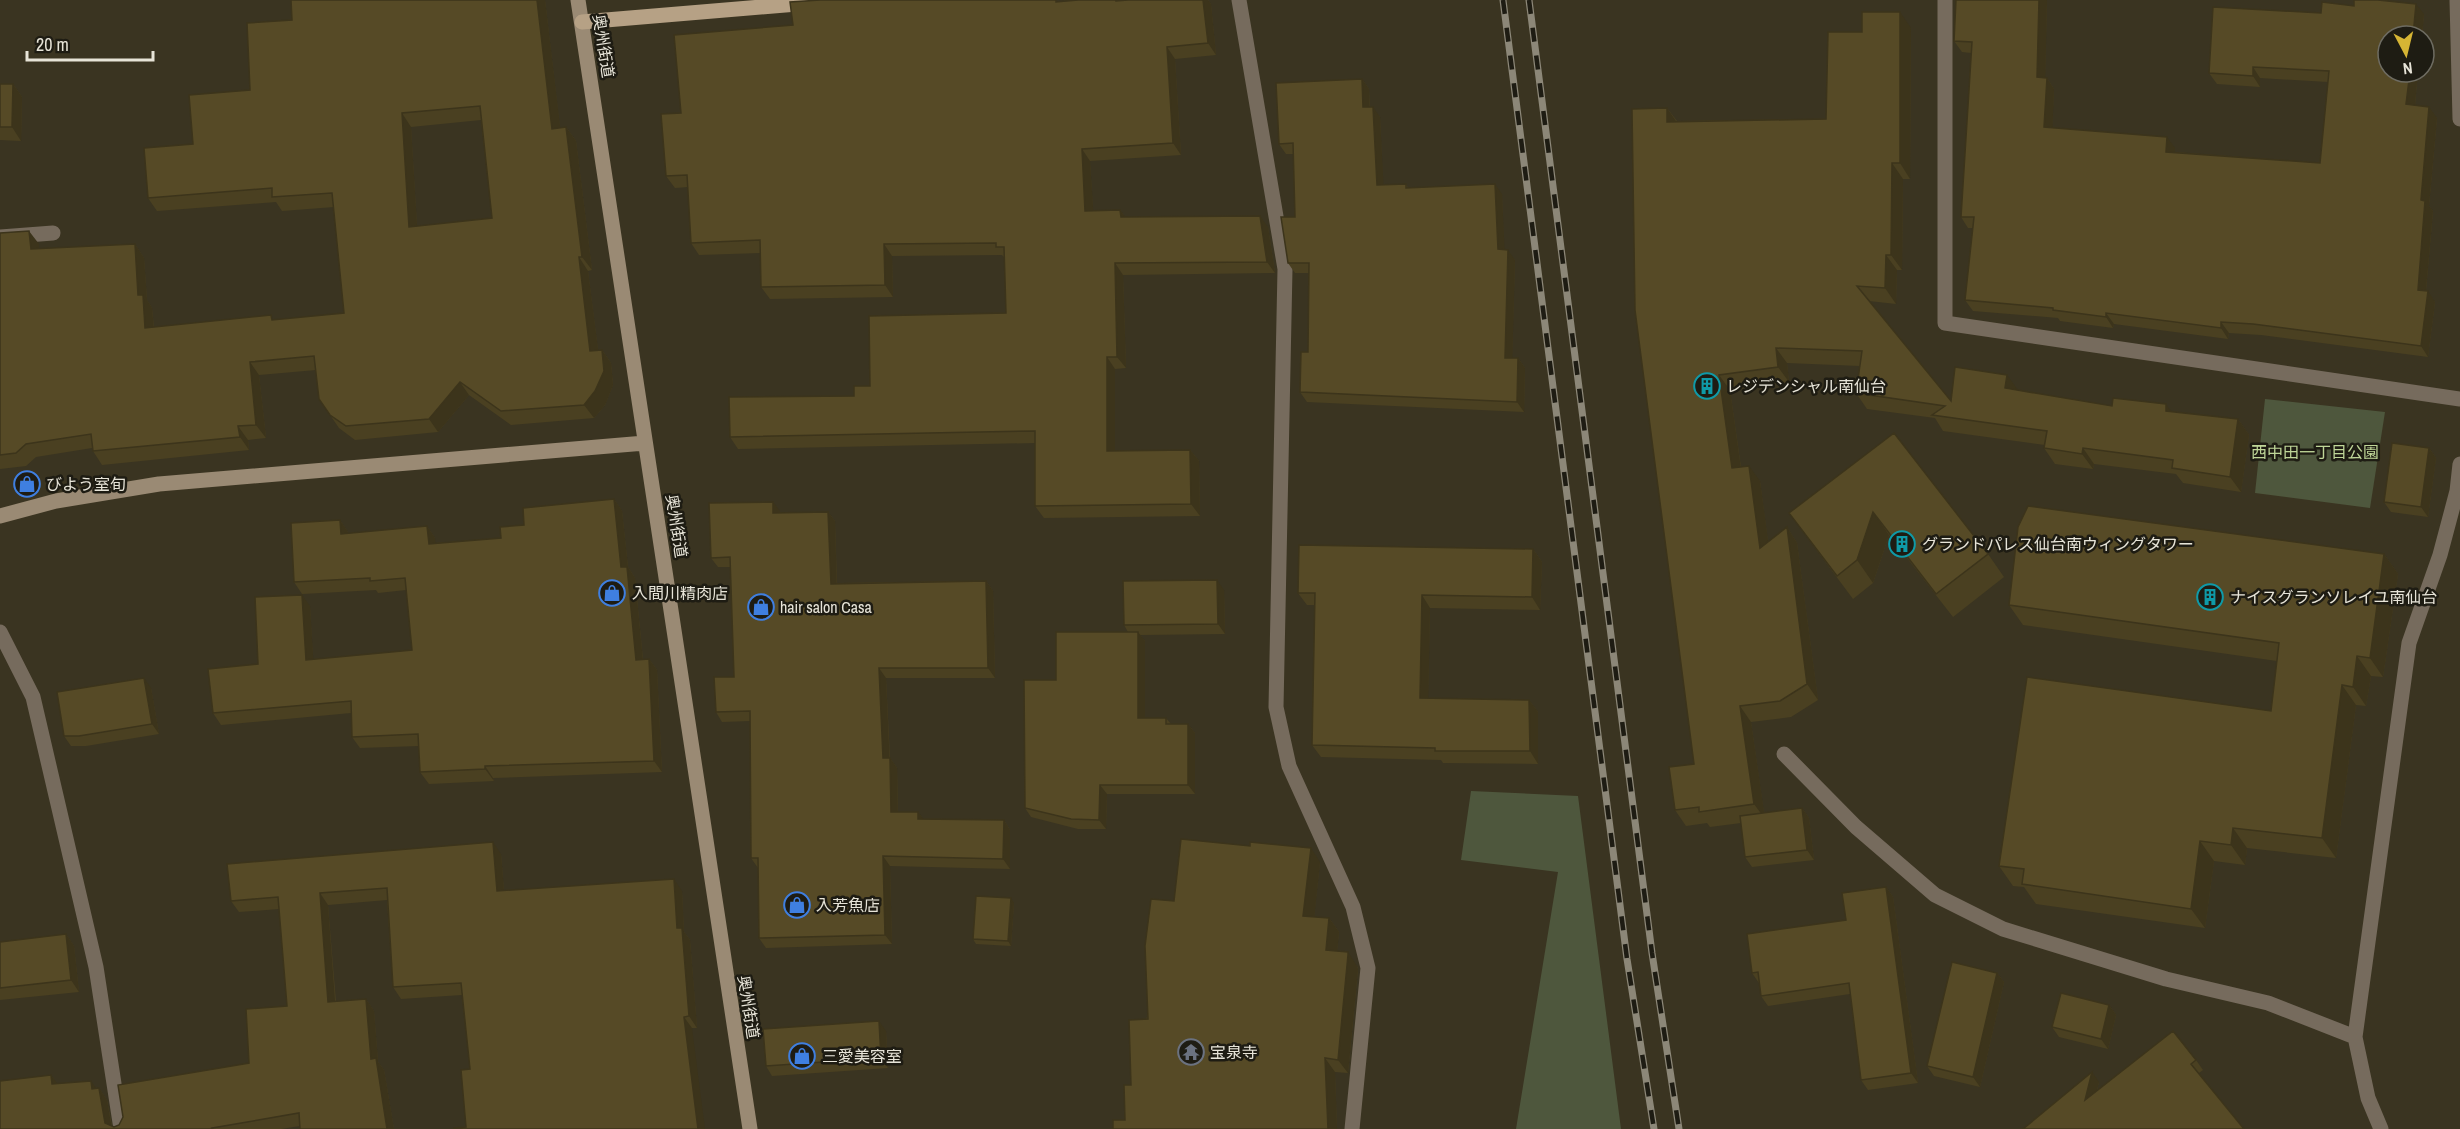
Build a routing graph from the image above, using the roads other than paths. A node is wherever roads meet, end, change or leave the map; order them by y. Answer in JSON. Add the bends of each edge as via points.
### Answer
{"nodes":[{"id":1,"x":578,"y":0,"type":"edge"},
{"id":2,"x":1239,"y":0,"type":"edge"},
{"id":3,"x":1945,"y":0,"type":"edge"},
{"id":4,"x":2457,"y":0,"type":"edge"},
{"id":5,"x":829,"y":2,"type":"edge"},
{"id":6,"x":582,"y":21,"type":"junction"},
{"id":7,"x":2460,"y":119,"type":"edge"},
{"id":8,"x":53,"y":233,"type":"dead end"},
{"id":9,"x":0,"y":237,"type":"edge"},
{"id":10,"x":2460,"y":399,"type":"edge"},
{"id":11,"x":645,"y":443,"type":"junction"},
{"id":12,"x":2460,"y":464,"type":"edge"},
{"id":13,"x":0,"y":516,"type":"edge"},
{"id":14,"x":0,"y":632,"type":"edge"},
{"id":15,"x":1784,"y":754,"type":"dead end"},
{"id":16,"x":2355,"y":1037,"type":"junction"},
{"id":17,"x":121,"y":1129,"type":"edge"},
{"id":18,"x":750,"y":1129,"type":"edge"},
{"id":19,"x":1352,"y":1129,"type":"edge"},
{"id":20,"x":2381,"y":1129,"type":"edge"}],
"edges":[{"from":1,"to":6,"type":"main road","name":"奥州街道"},
{"from":2,"to":19,"type":"street","via":[[1285,269],[1276,707],[1289,766],[1353,907],[1368,968]]},
{"from":3,"to":10,"type":"street","via":[[1945,323]]},
{"from":4,"to":7,"type":"street"},
{"from":5,"to":6,"type":"main road"},
{"from":6,"to":11,"type":"main road","name":"奥州街道"},
{"from":8,"to":9,"type":"street"},
{"from":11,"to":13,"type":"main road","via":[[159,484],[56,501]]},
{"from":11,"to":18,"type":"main road","name":"奥州街道"},
{"from":12,"to":16,"type":"street","via":[[2440,555],[2409,643]]},
{"from":14,"to":17,"type":"street","via":[[33,697],[96,967]]},
{"from":15,"to":16,"type":"street","via":[[1856,827],[1935,895],[2003,929],[2166,980],[2268,1004]]},
{"from":16,"to":20,"type":"street","via":[[2368,1098]]}]}
